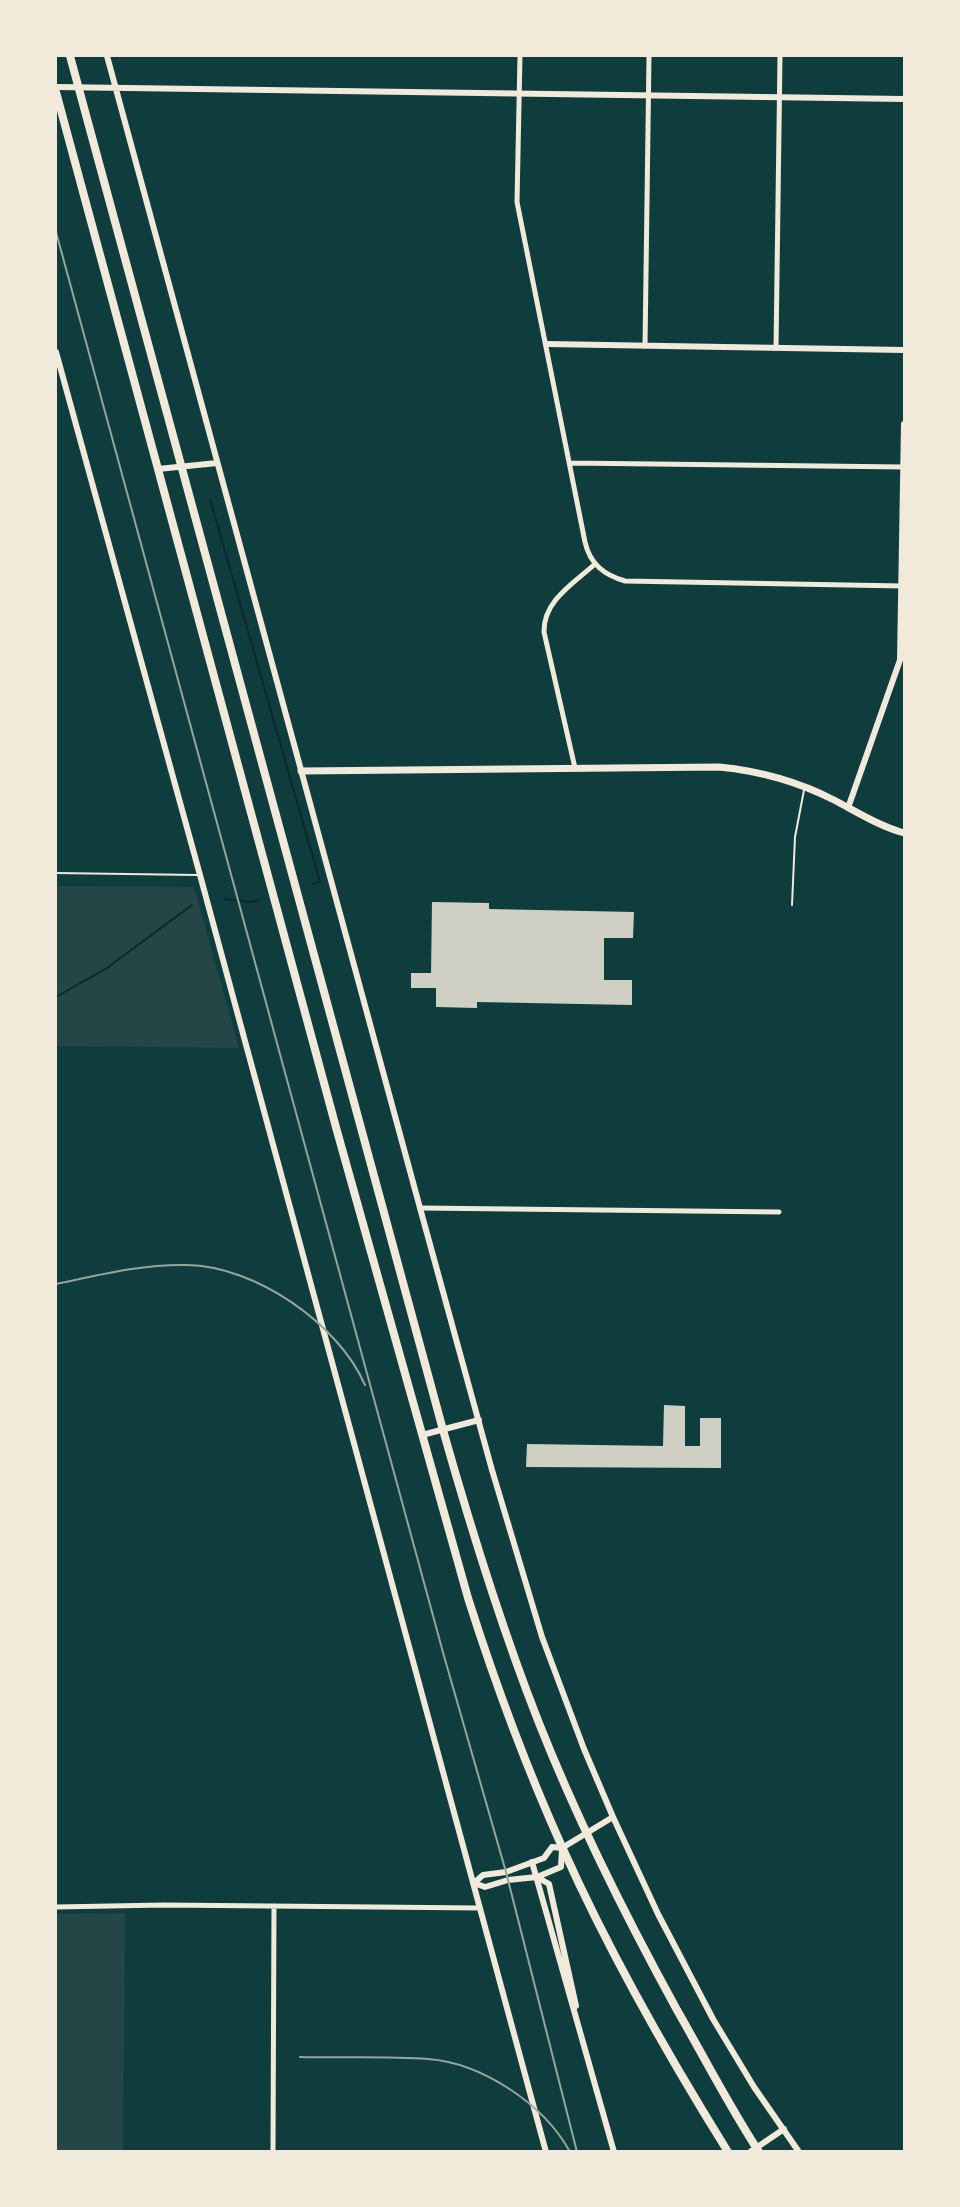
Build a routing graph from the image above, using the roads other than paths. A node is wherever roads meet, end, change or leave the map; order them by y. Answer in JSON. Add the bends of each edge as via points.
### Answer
{"nodes":[{"id":1,"x":70,"y":56,"type":"edge"},
{"id":2,"x":106,"y":56,"type":"edge"},
{"id":3,"x":520,"y":56,"type":"edge"},
{"id":4,"x":649,"y":56,"type":"edge"},
{"id":5,"x":780,"y":56,"type":"edge"},
{"id":6,"x":78,"y":86,"type":"junction"},
{"id":7,"x":56,"y":87,"type":"edge"},
{"id":8,"x":116,"y":88,"type":"junction"},
{"id":9,"x":56,"y":92,"type":"edge"},
{"id":10,"x":518,"y":95,"type":"junction"},
{"id":11,"x":648,"y":96,"type":"junction"},
{"id":12,"x":779,"y":98,"type":"junction"},
{"id":13,"x":904,"y":99,"type":"edge"},
{"id":14,"x":546,"y":344,"type":"junction"},
{"id":15,"x":645,"y":346,"type":"junction"},
{"id":16,"x":776,"y":348,"type":"junction"},
{"id":17,"x":904,"y":350,"type":"edge"},
{"id":18,"x":56,"y":352,"type":"edge"},
{"id":19,"x":904,"y":424,"type":"edge"},
{"id":20,"x":217,"y":463,"type":"junction"},
{"id":21,"x":570,"y":463,"type":"junction"},
{"id":22,"x":182,"y":466,"type":"junction"},
{"id":23,"x":904,"y":467,"type":"edge"},
{"id":24,"x":158,"y":469,"type":"junction"},
{"id":25,"x":595,"y":564,"type":"junction"},
{"id":26,"x":903,"y":586,"type":"junction"},
{"id":27,"x":903,"y":640,"type":"edge"},
{"id":28,"x":575,"y":768,"type":"junction"},
{"id":29,"x":301,"y":771,"type":"junction"},
{"id":30,"x":805,"y":787,"type":"junction"},
{"id":31,"x":848,"y":808,"type":"junction"},
{"id":32,"x":904,"y":833,"type":"edge"},
{"id":33,"x":56,"y":873,"type":"edge"},
{"id":34,"x":200,"y":875,"type":"junction"},
{"id":35,"x":792,"y":905,"type":"dead end"},
{"id":36,"x":420,"y":1208,"type":"junction"},
{"id":37,"x":779,"y":1212,"type":"dead end"},
{"id":38,"x":479,"y":1420,"type":"junction"},
{"id":39,"x":443,"y":1430,"type":"junction"},
{"id":40,"x":422,"y":1435,"type":"junction"},
{"id":41,"x":613,"y":1817,"type":"junction"},
{"id":42,"x":586,"y":1833,"type":"junction"},
{"id":43,"x":562,"y":1848,"type":"junction"},
{"id":44,"x":532,"y":1862,"type":"junction"},
{"id":45,"x":537,"y":1877,"type":"junction"},
{"id":46,"x":474,"y":1883,"type":"junction"},
{"id":47,"x":274,"y":1906,"type":"junction"},
{"id":48,"x":56,"y":1908,"type":"edge"},
{"id":49,"x":480,"y":1908,"type":"junction"},
{"id":50,"x":784,"y":2129,"type":"junction"},
{"id":51,"x":755,"y":2150,"type":"edge"},
{"id":52,"x":273,"y":2151,"type":"edge"},
{"id":53,"x":546,"y":2151,"type":"edge"},
{"id":54,"x":614,"y":2151,"type":"edge"},
{"id":55,"x":728,"y":2151,"type":"edge"},
{"id":56,"x":799,"y":2151,"type":"edge"}],
"edges":[{"from":1,"to":6,"type":"main road"},
{"from":2,"to":8,"type":"street"},
{"from":3,"to":10,"type":"street"},
{"from":4,"to":11,"type":"street"},
{"from":5,"to":12,"type":"street"},
{"from":6,"to":7,"type":"street"},
{"from":6,"to":8,"type":"street"},
{"from":6,"to":22,"type":"main road"},
{"from":8,"to":10,"type":"street"},
{"from":8,"to":20,"type":"street"},
{"from":9,"to":24,"type":"main road"},
{"from":10,"to":11,"type":"street"},
{"from":10,"to":14,"type":"street","via":[[517,202]]},
{"from":11,"to":12,"type":"street"},
{"from":11,"to":15,"type":"street"},
{"from":12,"to":13,"type":"street"},
{"from":12,"to":16,"type":"street"},
{"from":14,"to":15,"type":"street"},
{"from":14,"to":21,"type":"street"},
{"from":15,"to":16,"type":"street"},
{"from":16,"to":17,"type":"street"},
{"from":18,"to":34,"type":"street"},
{"from":19,"to":23,"type":"street"},
{"from":20,"to":22,"type":"street"},
{"from":20,"to":29,"type":"street"},
{"from":21,"to":23,"type":"street"},
{"from":21,"to":25,"type":"street","via":[[586,547]]},
{"from":22,"to":24,"type":"street"},
{"from":22,"to":39,"type":"main road"},
{"from":23,"to":26,"type":"street"},
{"from":24,"to":40,"type":"main road"},
{"from":25,"to":26,"type":"street","via":[[611,577],[625,581]]},
{"from":25,"to":28,"type":"street","via":[[552,603],[544,621]]},
{"from":26,"to":27,"type":"street"},
{"from":27,"to":31,"type":"street","via":[[900,660]]},
{"from":28,"to":29,"type":"main road"},
{"from":28,"to":30,"type":"main road","via":[[708,766],[767,774]]},
{"from":29,"to":36,"type":"street"},
{"from":30,"to":31,"type":"main road"},
{"from":30,"to":35,"type":"lane","via":[[795,837]]},
{"from":31,"to":32,"type":"main road"},
{"from":33,"to":34,"type":"lane"},
{"from":34,"to":46,"type":"street"},
{"from":36,"to":37,"type":"street"},
{"from":36,"to":38,"type":"street"},
{"from":38,"to":39,"type":"street"},
{"from":38,"to":41,"type":"street","via":[[542,1637]]},
{"from":39,"to":40,"type":"street"},
{"from":39,"to":42,"type":"main road","via":[[501,1622]]},
{"from":40,"to":43,"type":"main road","via":[[490,1666]]},
{"from":41,"to":42,"type":"street"},
{"from":41,"to":50,"type":"street","via":[[694,1984],[754,2087]]},
{"from":42,"to":43,"type":"street"},
{"from":42,"to":51,"type":"main road","via":[[649,1958]]},
{"from":43,"to":44,"type":"street","via":[[552,1847],[544,1858]]},
{"from":43,"to":45,"type":"street","via":[[561,1867]]},
{"from":43,"to":55,"type":"main road","via":[[623,1973]]},
{"from":44,"to":45,"type":"street"},
{"from":44,"to":46,"type":"street","via":[[483,1875]]},
{"from":45,"to":46,"type":"street","via":[[486,1887]]},
{"from":45,"to":54,"type":"street"},
{"from":46,"to":49,"type":"street"},
{"from":47,"to":48,"type":"street"},
{"from":47,"to":49,"type":"street"},
{"from":47,"to":52,"type":"street"},
{"from":49,"to":53,"type":"street"},
{"from":50,"to":51,"type":"street"},
{"from":50,"to":56,"type":"street"}]}
